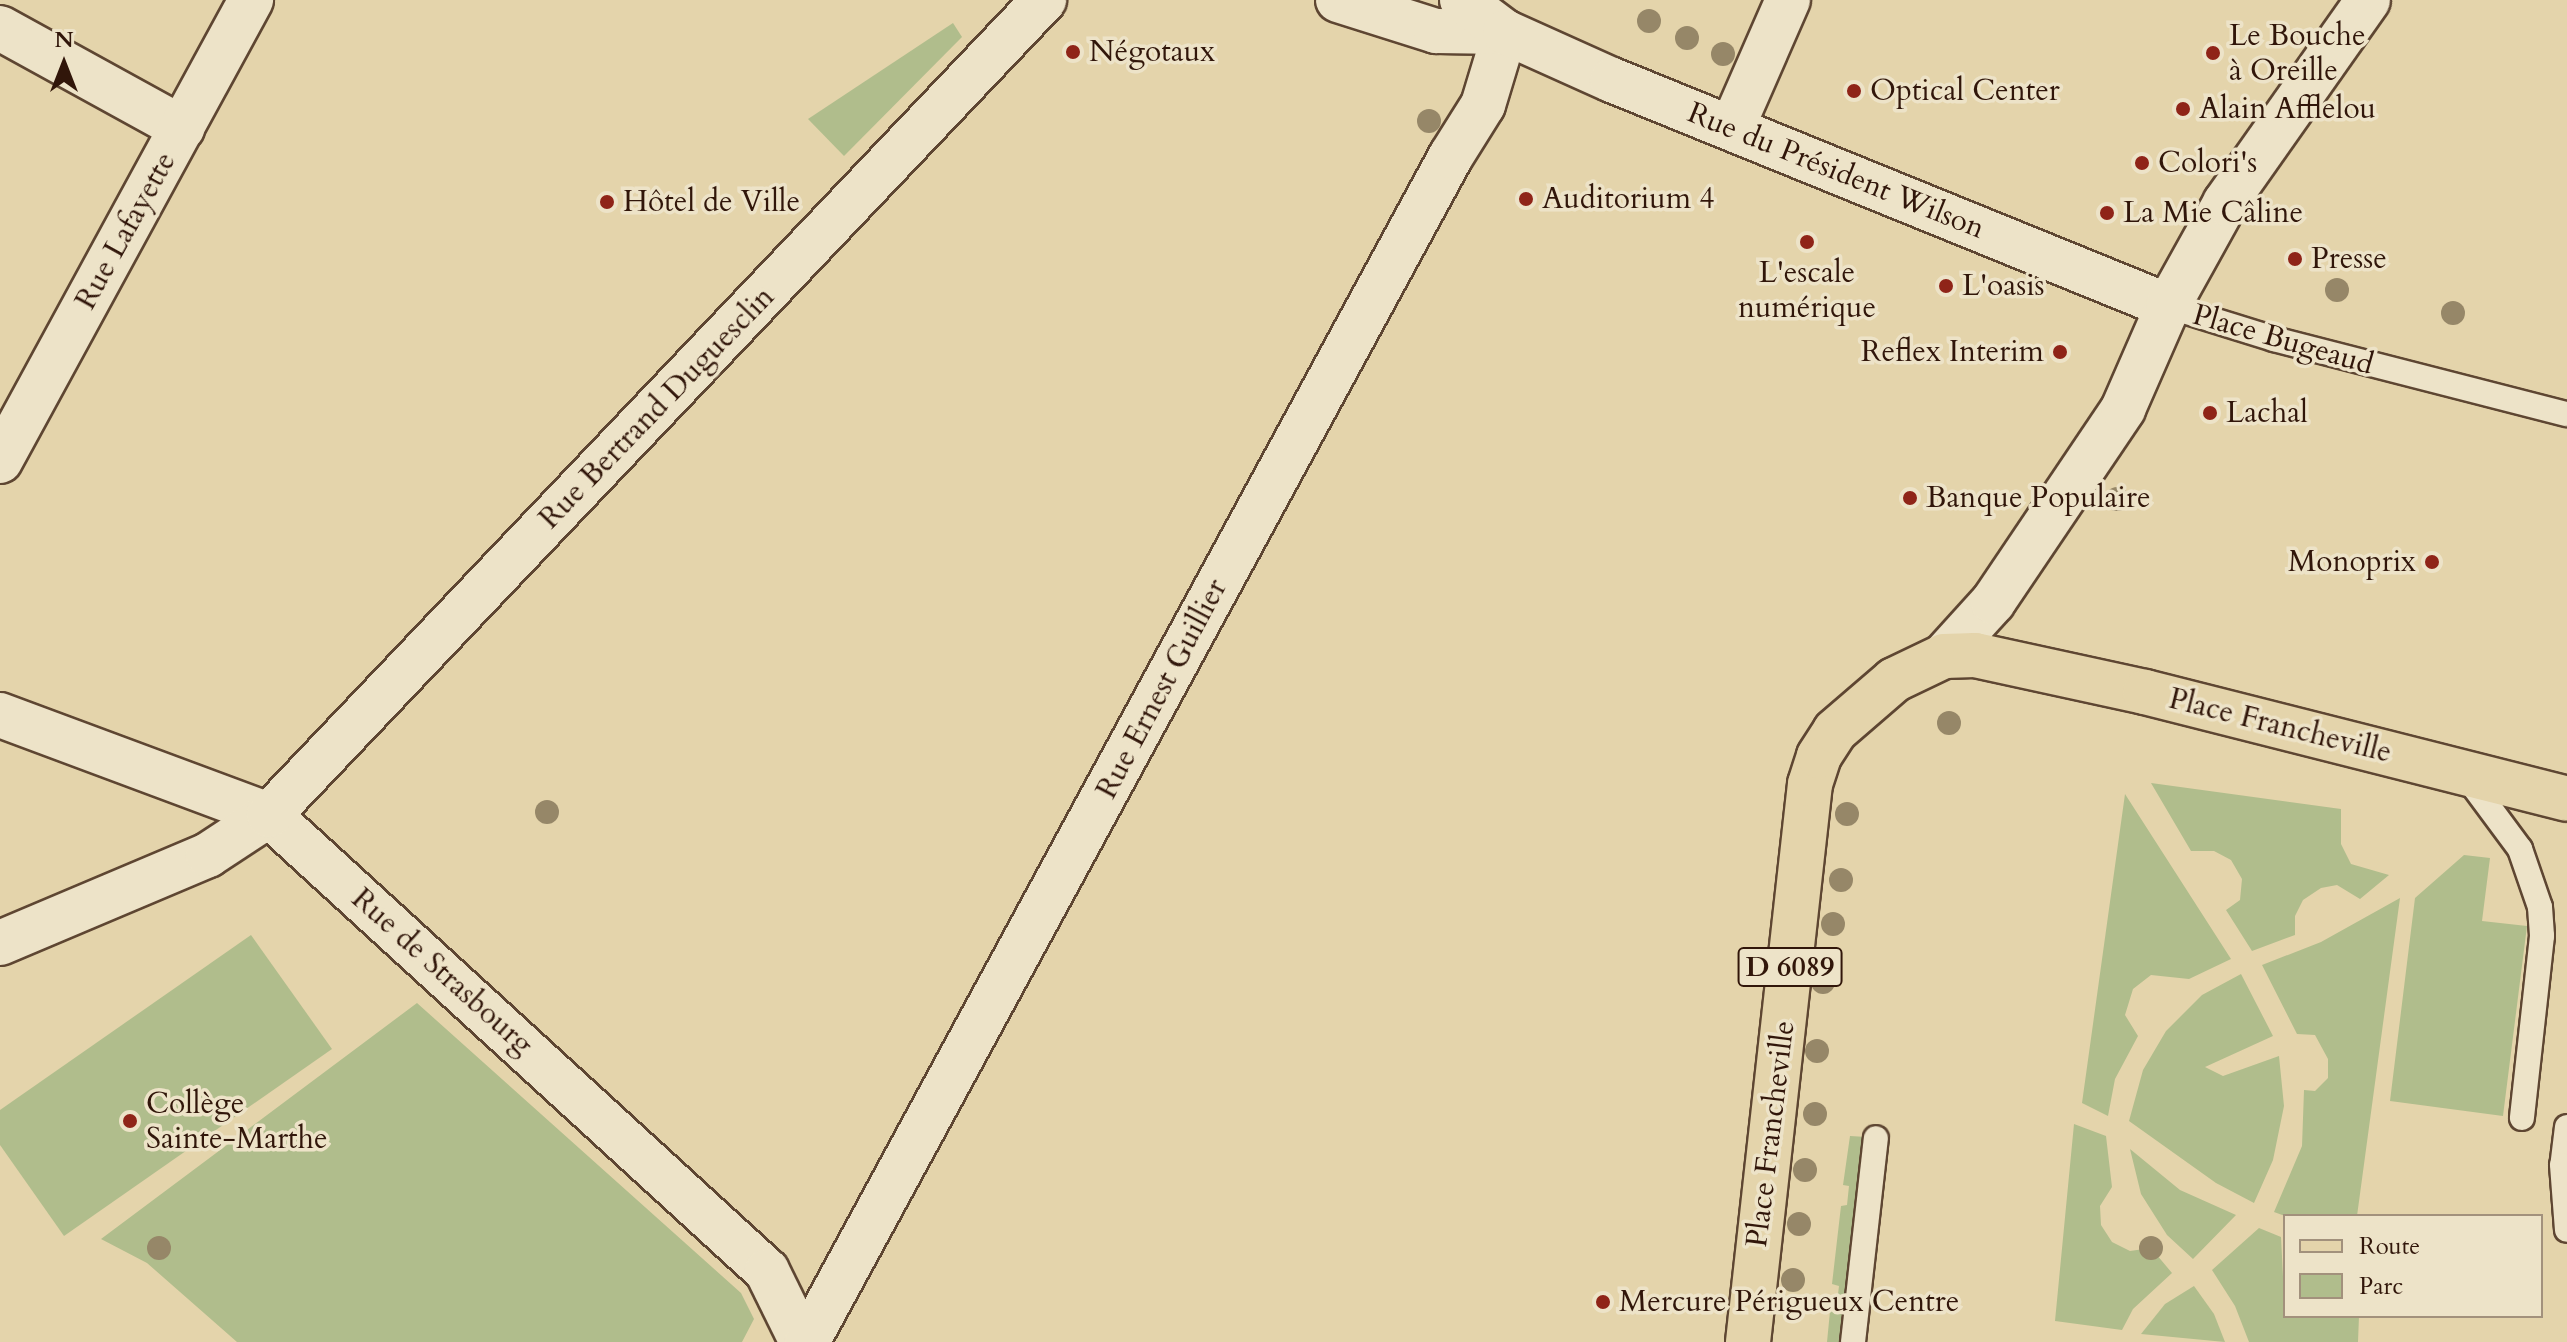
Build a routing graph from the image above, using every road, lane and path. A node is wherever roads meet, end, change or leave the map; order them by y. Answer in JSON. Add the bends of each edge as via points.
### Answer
{"nodes":[{"id":1,"x":251,"y":0,"type":"edge"},
{"id":2,"x":1044,"y":0,"type":"edge"},
{"id":3,"x":1338,"y":0,"type":"edge"},
{"id":4,"x":1463,"y":0,"type":"edge"},
{"id":5,"x":1788,"y":0,"type":"edge"},
{"id":6,"x":2368,"y":0,"type":"edge"},
{"id":7,"x":0,"y":28,"type":"edge"},
{"id":8,"x":1505,"y":32,"type":"junction"},
{"id":9,"x":182,"y":128,"type":"junction"},
{"id":10,"x":1732,"y":128,"type":"junction"},
{"id":11,"x":2168,"y":306,"type":"junction"},
{"id":12,"x":2567,"y":414,"type":"edge"},
{"id":13,"x":0,"y":461,"type":"edge"},
{"id":14,"x":1944,"y":656,"type":"junction"},
{"id":15,"x":0,"y":715,"type":"edge"},
{"id":16,"x":2463,"y":772,"type":"junction"},
{"id":17,"x":2567,"y":799,"type":"edge"},
{"id":18,"x":269,"y":815,"type":"junction"},
{"id":19,"x":0,"y":943,"type":"edge"},
{"id":20,"x":2522,"y":1118,"type":"dead end"},
{"id":21,"x":2567,"y":1127,"type":"edge"},
{"id":22,"x":1876,"y":1138,"type":"dead end"},
{"id":23,"x":2567,"y":1230,"type":"edge"},
{"id":24,"x":804,"y":1342,"type":"edge"},
{"id":25,"x":1748,"y":1342,"type":"edge"},
{"id":26,"x":1853,"y":1342,"type":"edge"}],
"edges":[{"from":1,"to":9,"type":"street","name":"Rue Lafayette"},
{"from":2,"to":18,"type":"street","name":"Rue Bertrand Duguesclin"},
{"from":3,"to":8,"type":"street","name":"Rue du Président Wilson","via":[[1436,31]]},
{"from":4,"to":8,"type":"street","name":"Rue du Président Wilson"},
{"from":5,"to":10,"type":"street"},
{"from":6,"to":11,"type":"street","name":"Place Bugeaud","via":[[2225,203]]},
{"from":7,"to":9,"type":"street"},
{"from":8,"to":10,"type":"street","name":"Rue du Président Wilson"},
{"from":8,"to":24,"type":"street","name":"Rue Ernest Guillier","via":[[1483,105]]},
{"from":9,"to":13,"type":"street","name":"Rue Lafayette"},
{"from":10,"to":11,"type":"street","name":"Rue du Président Wilson"},
{"from":11,"to":12,"type":"lane","name":"Place Bugeaud","via":[[2274,339]]},
{"from":11,"to":14,"type":"street","name":"Place Francheville","via":[[2123,409],[1993,602]]},
{"from":14,"to":16,"type":"main road","name":"Place Francheville","number":"D 6089","via":[[1975,655],[2145,692]]},
{"from":14,"to":25,"type":"main road","name":"Place Francheville","number":"D 6089","via":[[1894,680],[1863,704],[1835,731],[1810,784]]},
{"from":15,"to":18,"type":"street","name":"Rue de Strasbourg"},
{"from":16,"to":17,"type":"main road","name":"Place Francheville","number":"D 6089"},
{"from":16,"to":20,"type":"lane","via":[[2520,849],[2540,907],[2542,936]]},
{"from":18,"to":19,"type":"street","name":"Rue Bertrand Duguesclin","via":[[208,855]]},
{"from":18,"to":24,"type":"street","name":"Rue de Strasbourg","via":[[767,1271]]},
{"from":21,"to":23,"type":"lane","via":[[2562,1204]]},
{"from":22,"to":26,"type":"lane"}]}
